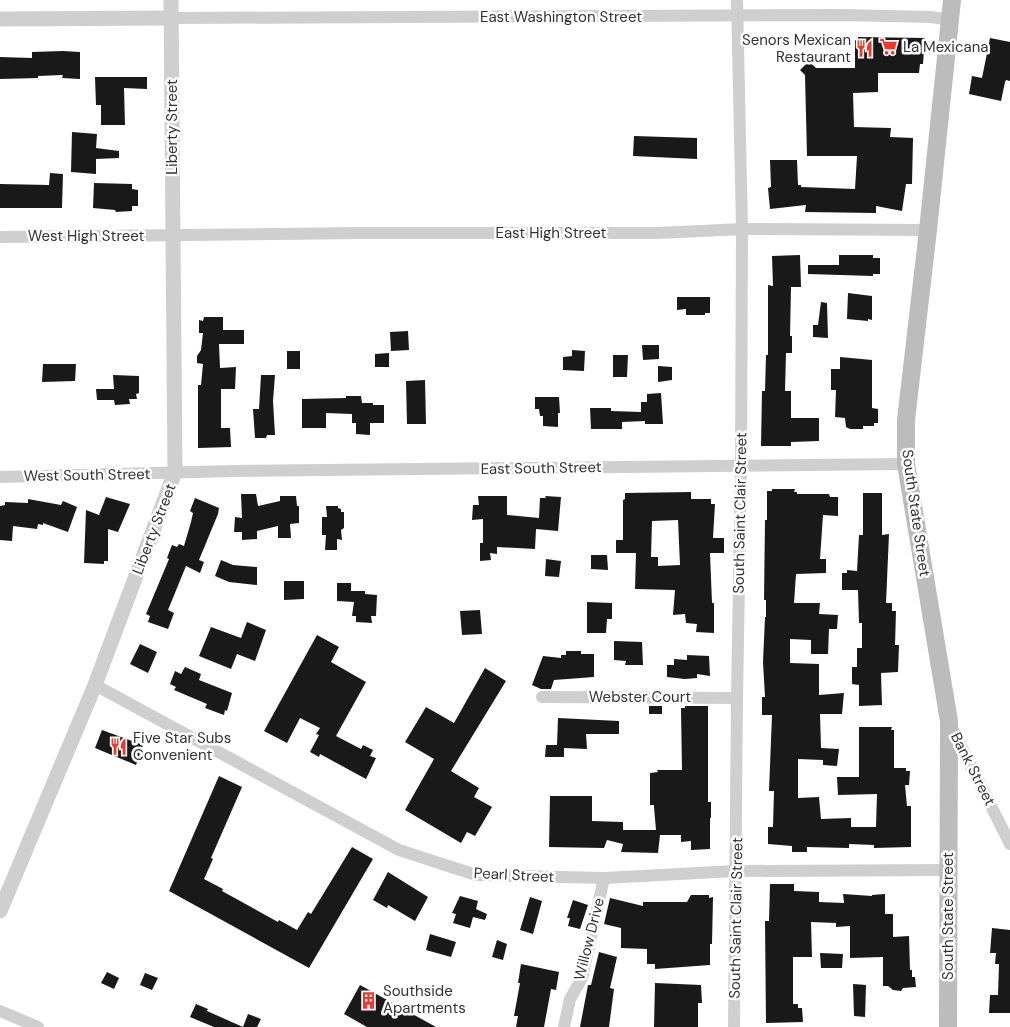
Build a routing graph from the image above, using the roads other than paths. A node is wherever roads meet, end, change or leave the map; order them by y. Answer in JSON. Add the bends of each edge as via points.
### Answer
{"nodes":[{"id":1,"x":171,"y":0,"type":"edge"},
{"id":2,"x":737,"y":0,"type":"edge"},
{"id":3,"x":952,"y":0,"type":"edge"},
{"id":4,"x":736,"y":16,"type":"junction"},
{"id":5,"x":171,"y":18,"type":"junction"},
{"id":6,"x":0,"y":20,"type":"edge"},
{"id":7,"x":950,"y":20,"type":"junction"},
{"id":8,"x":742,"y":229,"type":"junction"},
{"id":9,"x":928,"y":230,"type":"junction"},
{"id":10,"x":173,"y":235,"type":"junction"},
{"id":11,"x":0,"y":237,"type":"edge"},
{"id":12,"x":906,"y":464,"type":"junction"},
{"id":13,"x":741,"y":465,"type":"junction"},
{"id":14,"x":175,"y":472,"type":"junction"},
{"id":15,"x":0,"y":477,"type":"edge"},
{"id":16,"x":95,"y":685,"type":"junction"},
{"id":17,"x":542,"y":697,"type":"dead end"},
{"id":18,"x":737,"y":698,"type":"junction"},
{"id":19,"x":948,"y":721,"type":"junction"},
{"id":20,"x":1010,"y":844,"type":"edge"},
{"id":21,"x":948,"y":870,"type":"junction"},
{"id":22,"x":736,"y":871,"type":"junction"},
{"id":23,"x":604,"y":878,"type":"junction"},
{"id":24,"x":0,"y":911,"type":"edge"},
{"id":25,"x":0,"y":1011,"type":"edge"},
{"id":26,"x":38,"y":1027,"type":"edge"},
{"id":27,"x":564,"y":1027,"type":"edge"},
{"id":28,"x":734,"y":1027,"type":"edge"},
{"id":29,"x":948,"y":1027,"type":"edge"}],
"edges":[{"from":1,"to":5,"type":"street","name":"Liberty Street"},
{"from":2,"to":4,"type":"street","name":"South Saint Clair Street"},
{"from":3,"to":7,"type":"main road","name":"South State Street"},
{"from":4,"to":5,"type":"street","name":"East Washington Street"},
{"from":4,"to":7,"type":"street","name":"East Washington Street","via":[[850,15]]},
{"from":4,"to":8,"type":"street","name":"South Saint Clair Street"},
{"from":5,"to":6,"type":"street"},
{"from":5,"to":10,"type":"street","name":"Liberty Street"},
{"from":7,"to":9,"type":"main road","name":"South State Street"},
{"from":8,"to":9,"type":"street","name":"East High Street"},
{"from":8,"to":10,"type":"street","name":"East High Street","via":[[658,234]]},
{"from":8,"to":13,"type":"street","name":"South Saint Clair Street"},
{"from":9,"to":12,"type":"main road","name":"South State Street","via":[[906,420]]},
{"from":10,"to":11,"type":"street","name":"West High Street"},
{"from":10,"to":14,"type":"street","name":"Liberty Street"},
{"from":12,"to":13,"type":"street","name":"East South Street"},
{"from":12,"to":19,"type":"main road","name":"South State Street"},
{"from":13,"to":14,"type":"street","name":"East South Street"},
{"from":13,"to":18,"type":"street","name":"South Saint Clair Street"},
{"from":14,"to":15,"type":"street","name":"West South Street"},
{"from":14,"to":16,"type":"street","name":"Liberty Street"},
{"from":16,"to":23,"type":"street","name":"Pearl Street","via":[[398,850],[476,875]]},
{"from":16,"to":24,"type":"street","name":"Liberty Street"},
{"from":17,"to":18,"type":"street","name":"Webster Court"},
{"from":18,"to":22,"type":"street","name":"South Saint Clair Street"},
{"from":19,"to":20,"type":"street","name":"Bank Street"},
{"from":19,"to":21,"type":"main road","name":"South State Street"},
{"from":21,"to":22,"type":"street","name":"Pearl Street"},
{"from":21,"to":29,"type":"main road","name":"South State Street"},
{"from":22,"to":23,"type":"street","name":"Pearl Street"},
{"from":22,"to":28,"type":"street","name":"South Saint Clair Street"},
{"from":23,"to":27,"type":"street","name":"Willow Drive","via":[[582,978],[570,999]]},
{"from":25,"to":26,"type":"street"}]}
